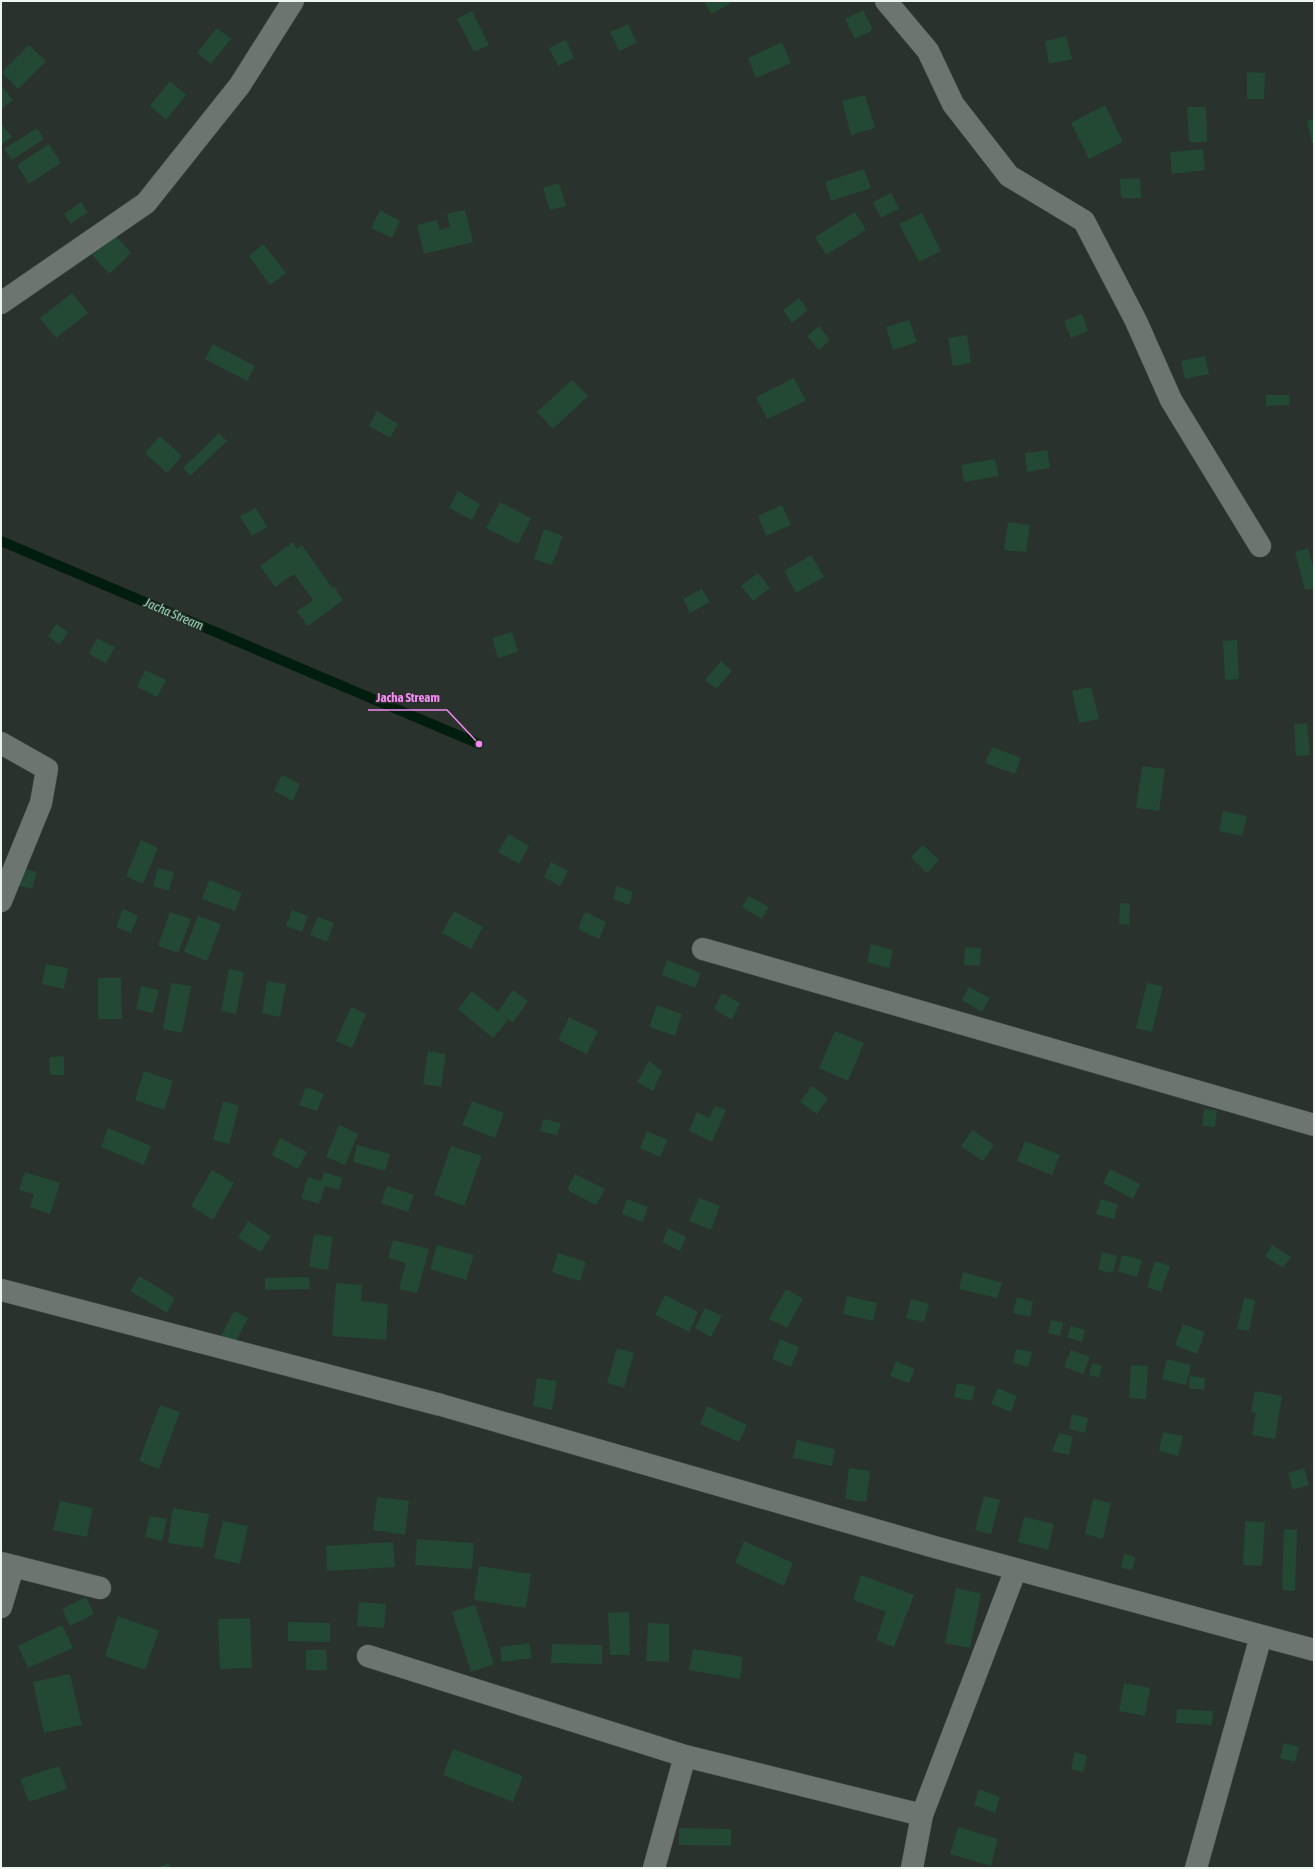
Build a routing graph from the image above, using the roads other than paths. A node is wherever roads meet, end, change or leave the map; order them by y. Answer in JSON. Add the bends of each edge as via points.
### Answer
{"nodes":[{"id":1,"x":292,"y":1,"type":"edge"},
{"id":2,"x":886,"y":1,"type":"edge"},
{"id":3,"x":1,"y":303,"type":"edge"},
{"id":4,"x":1260,"y":546,"type":"dead end"},
{"id":5,"x":1,"y":743,"type":"edge"},
{"id":6,"x":1,"y":900,"type":"edge"},
{"id":7,"x":704,"y":949,"type":"dead end"},
{"id":8,"x":1314,"y":1125,"type":"edge"},
{"id":9,"x":1,"y":1290,"type":"edge"},
{"id":10,"x":7,"y":1565,"type":"edge"},
{"id":11,"x":1016,"y":1569,"type":"junction"},
{"id":12,"x":100,"y":1588,"type":"dead end"},
{"id":13,"x":1,"y":1607,"type":"edge"},
{"id":14,"x":1261,"y":1636,"type":"junction"},
{"id":15,"x":1314,"y":1650,"type":"edge"},
{"id":16,"x":368,"y":1656,"type":"dead end"},
{"id":17,"x":685,"y":1756,"type":"junction"},
{"id":18,"x":922,"y":1815,"type":"junction"},
{"id":19,"x":654,"y":1868,"type":"edge"},
{"id":20,"x":912,"y":1868,"type":"edge"},
{"id":21,"x":1196,"y":1868,"type":"edge"}],
"edges":[{"from":1,"to":3,"type":"street","via":[[240,85],[146,203]]},
{"from":2,"to":4,"type":"street","via":[[928,51],[953,104],[1009,176],[1084,221],[1136,322],[1170,400]]},
{"from":5,"to":6,"type":"street","via":[[47,768],[41,803]]},
{"from":7,"to":8,"type":"street"},
{"from":9,"to":11,"type":"street","via":[[441,1405]]},
{"from":10,"to":12,"type":"street"},
{"from":10,"to":13,"type":"street"},
{"from":11,"to":14,"type":"street"},
{"from":11,"to":18,"type":"street"},
{"from":14,"to":15,"type":"street"},
{"from":14,"to":21,"type":"street"},
{"from":16,"to":17,"type":"street"},
{"from":17,"to":18,"type":"street"},
{"from":17,"to":19,"type":"street"},
{"from":18,"to":20,"type":"street"}]}
